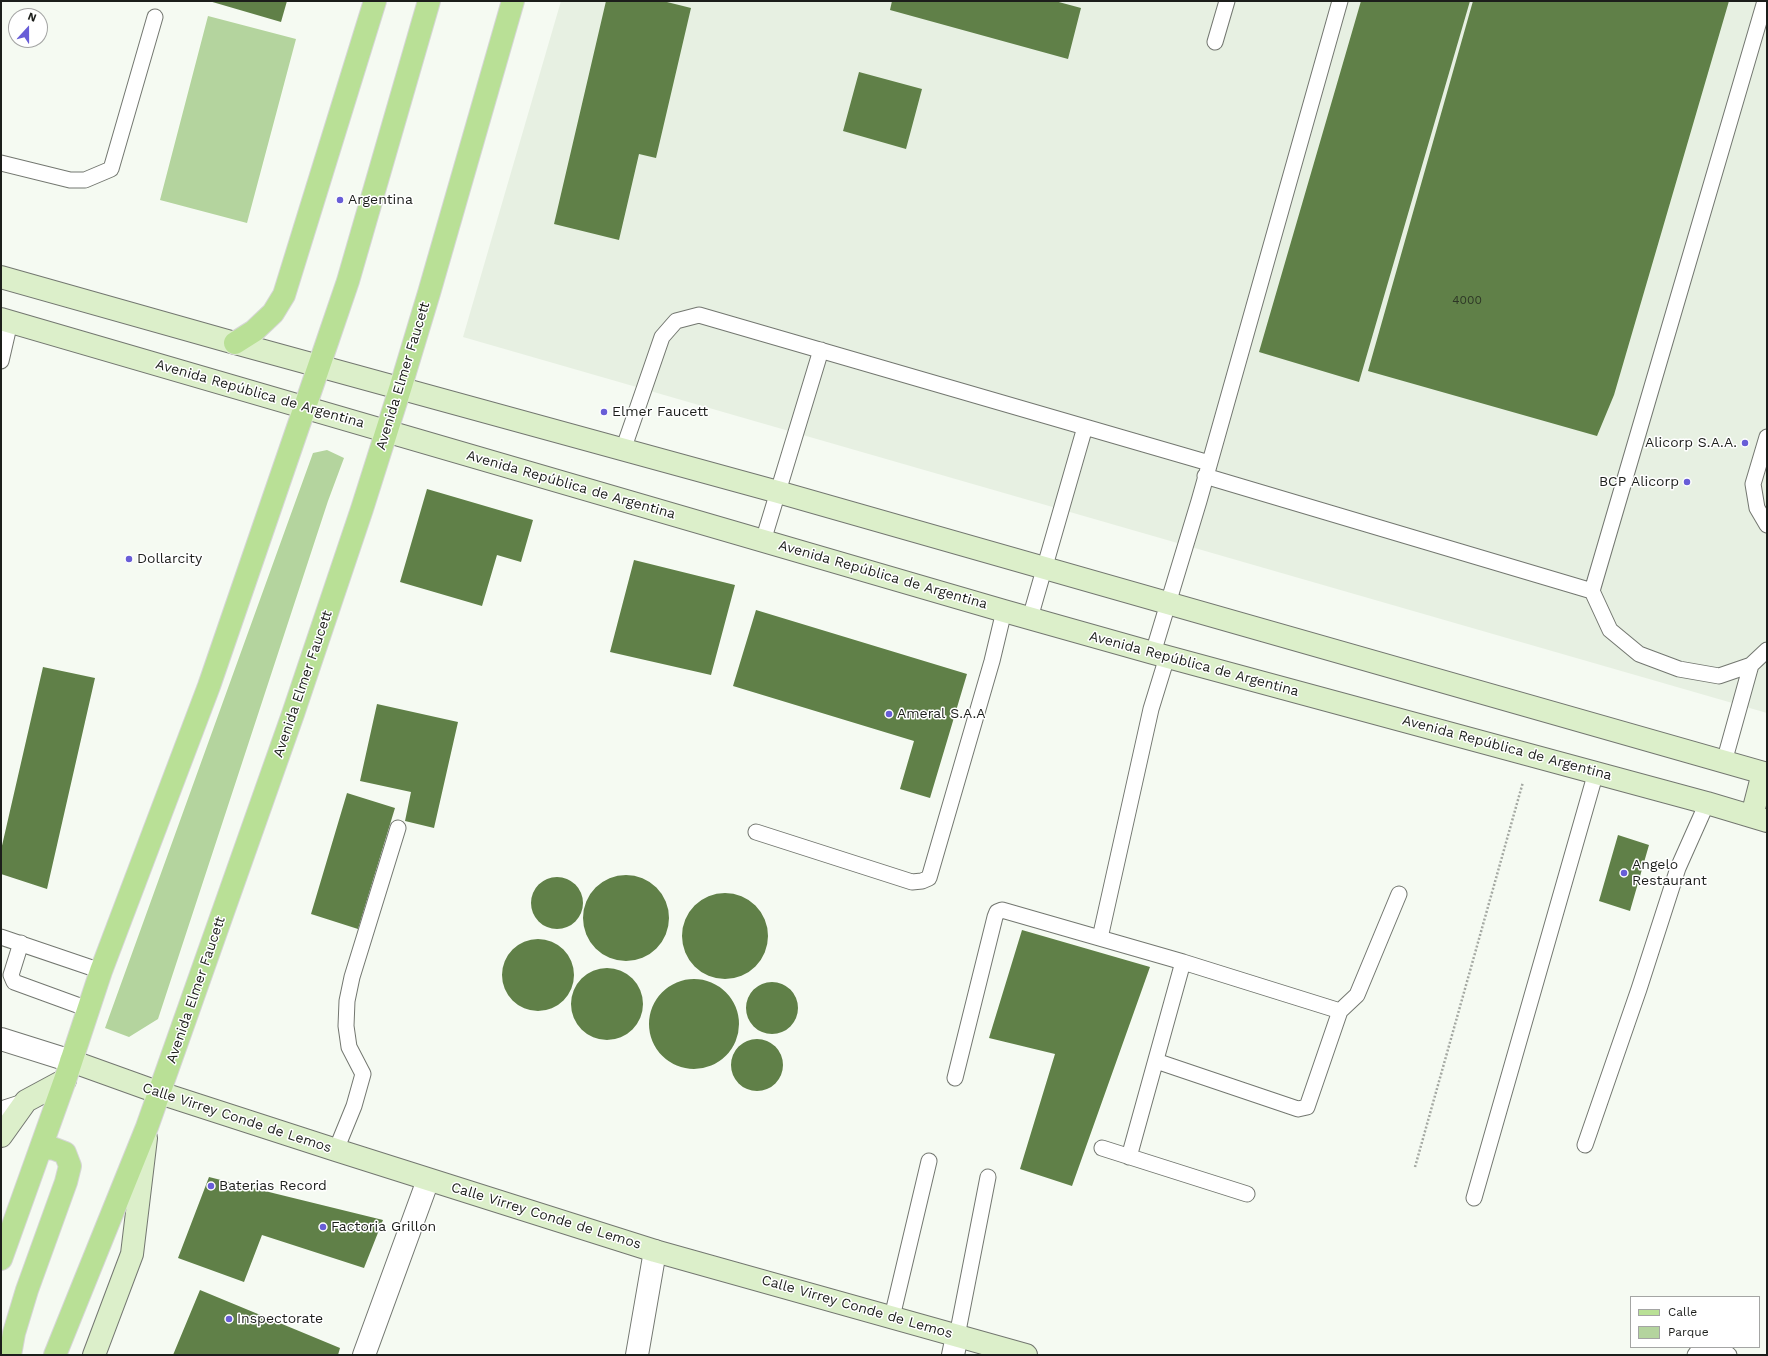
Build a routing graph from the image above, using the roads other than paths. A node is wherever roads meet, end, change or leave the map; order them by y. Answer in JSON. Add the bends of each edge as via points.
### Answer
{"nodes":[{"id":1,"x":375,"y":1,"type":"edge"},
{"id":2,"x":429,"y":1,"type":"edge"},
{"id":3,"x":513,"y":1,"type":"edge"},
{"id":4,"x":1227,"y":1,"type":"edge"},
{"id":5,"x":1340,"y":1,"type":"edge"},
{"id":6,"x":1765,"y":1,"type":"edge"},
{"id":7,"x":155,"y":17,"type":"dead end"},
{"id":8,"x":1214,"y":42,"type":"dead end"},
{"id":9,"x":1,"y":163,"type":"edge"},
{"id":10,"x":1,"y":277,"type":"edge"},
{"id":11,"x":5,"y":321,"type":"edge"},
{"id":12,"x":235,"y":343,"type":"junction"},
{"id":13,"x":821,"y":350,"type":"junction"},
{"id":14,"x":1,"y":361,"type":"edge"},
{"id":15,"x":319,"y":366,"type":"junction"},
{"id":16,"x":400,"y":389,"type":"junction"},
{"id":17,"x":305,"y":407,"type":"junction"},
{"id":18,"x":1085,"y":427,"type":"junction"},
{"id":19,"x":386,"y":431,"type":"junction"},
{"id":20,"x":1767,"y":437,"type":"edge"},
{"id":21,"x":623,"y":450,"type":"junction"},
{"id":22,"x":1207,"y":470,"type":"junction"},
{"id":23,"x":778,"y":492,"type":"junction"},
{"id":24,"x":1767,"y":525,"type":"edge"},
{"id":25,"x":763,"y":541,"type":"junction"},
{"id":26,"x":1044,"y":568,"type":"junction"},
{"id":27,"x":1592,"y":591,"type":"junction"},
{"id":28,"x":1168,"y":604,"type":"junction"},
{"id":29,"x":1004,"y":611,"type":"junction"},
{"id":30,"x":1030,"y":618,"type":"junction"},
{"id":31,"x":1767,"y":650,"type":"edge"},
{"id":32,"x":1160,"y":655,"type":"junction"},
{"id":33,"x":1752,"y":664,"type":"junction"},
{"id":34,"x":1724,"y":762,"type":"junction"},
{"id":35,"x":1596,"y":772,"type":"junction"},
{"id":36,"x":1765,"y":774,"type":"edge"},
{"id":37,"x":1707,"y":803,"type":"junction"},
{"id":38,"x":1759,"y":818,"type":"edge"},
{"id":39,"x":398,"y":828,"type":"dead end"},
{"id":40,"x":756,"y":832,"type":"dead end"},
{"id":41,"x":1399,"y":894,"type":"dead end"},
{"id":42,"x":1,"y":937,"type":"edge"},
{"id":43,"x":1100,"y":938,"type":"junction"},
{"id":44,"x":21,"y":944,"type":"junction"},
{"id":45,"x":1183,"y":962,"type":"junction"},
{"id":46,"x":101,"y":971,"type":"junction"},
{"id":47,"x":88,"y":1009,"type":"junction"},
{"id":48,"x":1340,"y":1011,"type":"junction"},
{"id":49,"x":1,"y":1039,"type":"edge"},
{"id":50,"x":1156,"y":1061,"type":"junction"},
{"id":51,"x":68,"y":1071,"type":"junction"},
{"id":52,"x":955,"y":1078,"type":"dead end"},
{"id":53,"x":160,"y":1093,"type":"junction"},
{"id":54,"x":26,"y":1102,"type":"junction"},
{"id":55,"x":1,"y":1108,"type":"edge"},
{"id":56,"x":147,"y":1127,"type":"junction"},
{"id":57,"x":1,"y":1136,"type":"edge"},
{"id":58,"x":1585,"y":1145,"type":"dead end"},
{"id":59,"x":1102,"y":1148,"type":"dead end"},
{"id":60,"x":40,"y":1150,"type":"junction"},
{"id":61,"x":336,"y":1150,"type":"junction"},
{"id":62,"x":1129,"y":1157,"type":"junction"},
{"id":63,"x":929,"y":1161,"type":"dead end"},
{"id":64,"x":988,"y":1177,"type":"dead end"},
{"id":65,"x":428,"y":1180,"type":"junction"},
{"id":66,"x":1247,"y":1194,"type":"dead end"},
{"id":67,"x":1474,"y":1198,"type":"dead end"},
{"id":68,"x":655,"y":1251,"type":"junction"},
{"id":69,"x":1,"y":1259,"type":"edge"},
{"id":70,"x":892,"y":1317,"type":"junction"},
{"id":71,"x":955,"y":1345,"type":"edge"},
{"id":72,"x":1715,"y":1348,"type":"edge"},
{"id":73,"x":10,"y":1355,"type":"edge"},
{"id":74,"x":55,"y":1355,"type":"edge"},
{"id":75,"x":94,"y":1355,"type":"edge"},
{"id":76,"x":364,"y":1355,"type":"edge"},
{"id":77,"x":637,"y":1355,"type":"edge"},
{"id":78,"x":1026,"y":1355,"type":"edge"},
{"id":79,"x":1729,"y":1355,"type":"edge"}],
"edges":[{"from":1,"to":12,"type":"main road","via":[[284,295],[273,313],[254,332]]},
{"from":2,"to":15,"type":"main road","via":[[350,273]]},
{"from":3,"to":16,"type":"main road","name":"Avenida Elmer Faucett"},
{"from":4,"to":8,"type":"lane"},
{"from":5,"to":22,"type":"lane"},
{"from":6,"to":27,"type":"lane"},
{"from":7,"to":9,"type":"lane","via":[[111,170],[85,180],[70,180]]},
{"from":10,"to":12,"type":"main road"},
{"from":11,"to":14,"type":"lane"},
{"from":11,"to":17,"type":"main road","name":"Avenida República de Argentina"},
{"from":12,"to":15,"type":"main road"},
{"from":13,"to":18,"type":"lane"},
{"from":13,"to":21,"type":"lane","via":[[699,315],[676,321],[662,338]]},
{"from":13,"to":23,"type":"lane"},
{"from":15,"to":16,"type":"main road"},
{"from":15,"to":17,"type":"main road"},
{"from":16,"to":19,"type":"main road","name":"Avenida Elmer Faucett"},
{"from":16,"to":21,"type":"main road"},
{"from":17,"to":19,"type":"main road","name":"Avenida República de Argentina"},
{"from":17,"to":46,"type":"main road","via":[[209,686]]},
{"from":18,"to":22,"type":"lane"},
{"from":18,"to":26,"type":"lane"},
{"from":19,"to":25,"type":"main road","name":"Avenida República de Argentina"},
{"from":19,"to":53,"type":"main road","name":"Avenida Elmer Faucett","via":[[293,714]]},
{"from":20,"to":24,"type":"lane","via":[[1753,484],[1756,508]]},
{"from":21,"to":23,"type":"main road"},
{"from":22,"to":27,"type":"lane"},
{"from":22,"to":28,"type":"lane"},
{"from":23,"to":25,"type":"lane"},
{"from":23,"to":26,"type":"main road"},
{"from":25,"to":29,"type":"main road","name":"Avenida República de Argentina"},
{"from":26,"to":28,"type":"main road"},
{"from":26,"to":30,"type":"lane"},
{"from":27,"to":33,"type":"lane","via":[[1610,630],[1639,654],[1679,669],[1719,676]]},
{"from":28,"to":32,"type":"lane"},
{"from":28,"to":34,"type":"main road"},
{"from":29,"to":30,"type":"main road","name":"Avenida República de Argentina"},
{"from":29,"to":40,"type":"lane","via":[[929,878],[912,882]]},
{"from":30,"to":32,"type":"main road","name":"Avenida República de Argentina"},
{"from":31,"to":33,"type":"lane"},
{"from":32,"to":35,"type":"main road","name":"Avenida República de Argentina"},
{"from":32,"to":43,"type":"lane","via":[[1151,709]]},
{"from":33,"to":34,"type":"lane"},
{"from":34,"to":36,"type":"main road"},
{"from":35,"to":37,"type":"main road","name":"Avenida República de Argentina"},
{"from":35,"to":67,"type":"lane"},
{"from":36,"to":38,"type":"main road"},
{"from":37,"to":38,"type":"main road","name":"Avenida República de Argentina"},
{"from":37,"to":58,"type":"lane","via":[[1678,868]]},
{"from":39,"to":61,"type":"lane","via":[[347,1001],[346,1026],[349,1048],[363,1074],[354,1106]]},
{"from":41,"to":48,"type":"lane","via":[[1357,995]]},
{"from":42,"to":44,"type":"lane"},
{"from":43,"to":45,"type":"lane"},
{"from":43,"to":52,"type":"lane","via":[[1002,910],[997,912]]},
{"from":44,"to":46,"type":"lane"},
{"from":44,"to":47,"type":"lane","via":[[11,975],[14,982]]},
{"from":45,"to":48,"type":"lane"},
{"from":45,"to":50,"type":"lane"},
{"from":46,"to":47,"type":"main road"},
{"from":47,"to":51,"type":"main road"},
{"from":48,"to":50,"type":"lane","via":[[1307,1107],[1303,1109]]},
{"from":49,"to":51,"type":"street"},
{"from":50,"to":62,"type":"lane"},
{"from":51,"to":53,"type":"main road","name":"Calle Virrey Conde de Lemos"},
{"from":51,"to":54,"type":"main road"},
{"from":51,"to":60,"type":"main road"},
{"from":53,"to":56,"type":"main road","name":"Avenida Elmer Faucett"},
{"from":53,"to":61,"type":"main road","name":"Calle Virrey Conde de Lemos"},
{"from":54,"to":55,"type":"lane"},
{"from":54,"to":57,"type":"main road"},
{"from":56,"to":74,"type":"main road","name":"Avenida Elmer Faucett"},
{"from":56,"to":75,"type":"main road","via":[[132,1254]]},
{"from":59,"to":62,"type":"lane"},
{"from":60,"to":69,"type":"main road"},
{"from":60,"to":73,"type":"main road","via":[[52,1148],[65,1153],[70,1166],[27,1290]]},
{"from":61,"to":65,"type":"main road","name":"Calle Virrey Conde de Lemos"},
{"from":62,"to":66,"type":"lane"},
{"from":63,"to":70,"type":"lane"},
{"from":64,"to":71,"type":"lane"},
{"from":65,"to":68,"type":"main road","name":"Calle Virrey Conde de Lemos"},
{"from":65,"to":76,"type":"street"},
{"from":68,"to":70,"type":"main road","name":"Calle Virrey Conde de Lemos"},
{"from":68,"to":77,"type":"street"},
{"from":70,"to":71,"type":"main road","name":"Calle Virrey Conde de Lemos"},
{"from":71,"to":78,"type":"main road","name":"Calle Virrey Conde de Lemos"},
{"from":72,"to":79,"type":"lane"}]}
